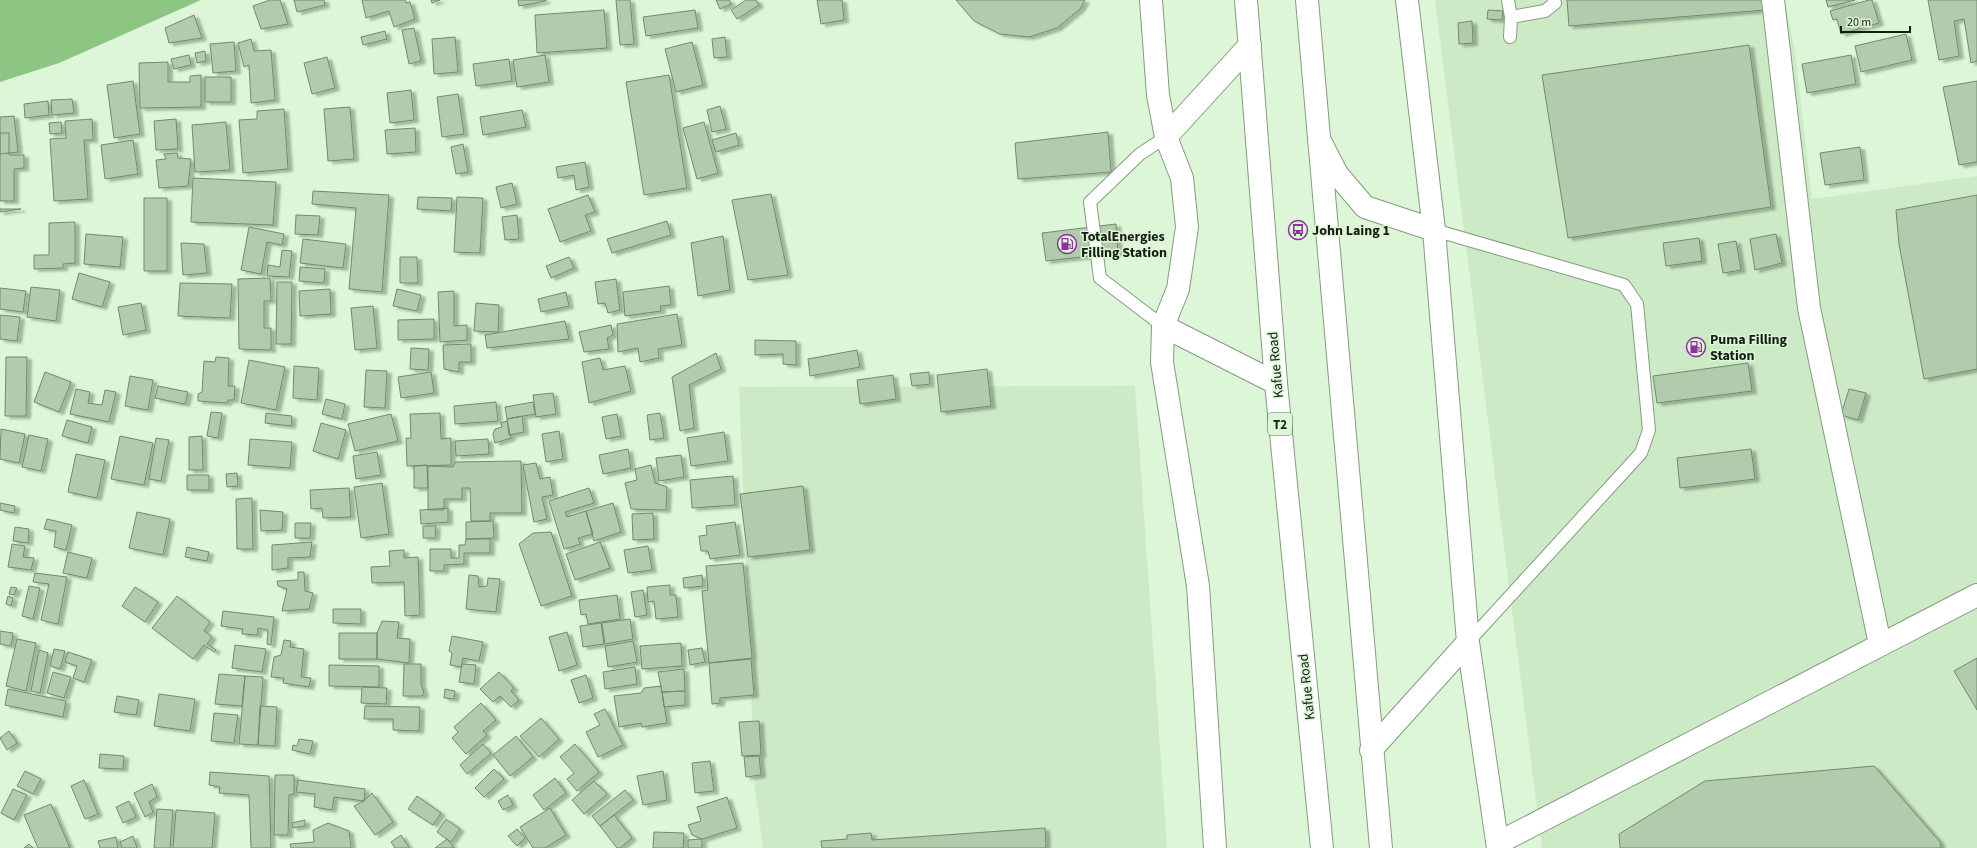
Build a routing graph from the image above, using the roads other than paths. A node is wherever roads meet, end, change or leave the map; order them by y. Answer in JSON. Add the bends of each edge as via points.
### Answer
{"nodes":[{"id":1,"x":1151,"y":0,"type":"edge"},
{"id":2,"x":1246,"y":0,"type":"edge"},
{"id":3,"x":1306,"y":0,"type":"edge"},
{"id":4,"x":1407,"y":0,"type":"edge"},
{"id":5,"x":1508,"y":0,"type":"edge"},
{"id":6,"x":1554,"y":0,"type":"edge"},
{"id":7,"x":1773,"y":0,"type":"edge"},
{"id":8,"x":1510,"y":17,"type":"junction"},
{"id":9,"x":1510,"y":37,"type":"dead end"},
{"id":10,"x":1250,"y":45,"type":"junction"},
{"id":11,"x":1166,"y":137,"type":"junction"},
{"id":12,"x":1318,"y":138,"type":"junction"},
{"id":13,"x":1434,"y":230,"type":"junction"},
{"id":14,"x":1163,"y":326,"type":"junction"},
{"id":15,"x":1276,"y":383,"type":"junction"},
{"id":16,"x":1977,"y":595,"type":"edge"},
{"id":17,"x":1468,"y":642,"type":"junction"},
{"id":18,"x":1880,"y":644,"type":"junction"},
{"id":19,"x":1371,"y":750,"type":"junction"},
{"id":20,"x":1498,"y":846,"type":"edge"},
{"id":21,"x":1215,"y":848,"type":"edge"},
{"id":22,"x":1322,"y":848,"type":"edge"},
{"id":23,"x":1381,"y":848,"type":"edge"}],
"edges":[{"from":1,"to":11,"type":"street","via":[[1158,95]]},
{"from":2,"to":10,"type":"street","name":"Kafue Road","number":"T2"},
{"from":3,"to":12,"type":"street"},
{"from":4,"to":13,"type":"street"},
{"from":5,"to":8,"type":"lane"},
{"from":6,"to":8,"type":"lane","via":[[1545,11]]},
{"from":7,"to":18,"type":"street","via":[[1809,308]]},
{"from":8,"to":9,"type":"lane"},
{"from":10,"to":11,"type":"street"},
{"from":10,"to":15,"type":"street","name":"Kafue Road","number":"T2"},
{"from":11,"to":14,"type":"street","via":[[1182,178],[1187,227],[1178,289]]},
{"from":11,"to":14,"type":"lane","via":[[1140,154],[1090,202],[1100,278]]},
{"from":12,"to":13,"type":"street","via":[[1337,174],[1365,207]]},
{"from":12,"to":19,"type":"street"},
{"from":13,"to":17,"type":"street"},
{"from":13,"to":17,"type":"lane","via":[[1624,285],[1637,304],[1649,430],[1641,453]]},
{"from":14,"to":15,"type":"street"},
{"from":14,"to":21,"type":"street","via":[[1162,362],[1198,586]]},
{"from":15,"to":22,"type":"street","name":"Kafue Road","number":"T2"},
{"from":16,"to":18,"type":"street"},
{"from":17,"to":19,"type":"street"},
{"from":17,"to":20,"type":"street"},
{"from":18,"to":20,"type":"street"},
{"from":19,"to":23,"type":"street"}]}
